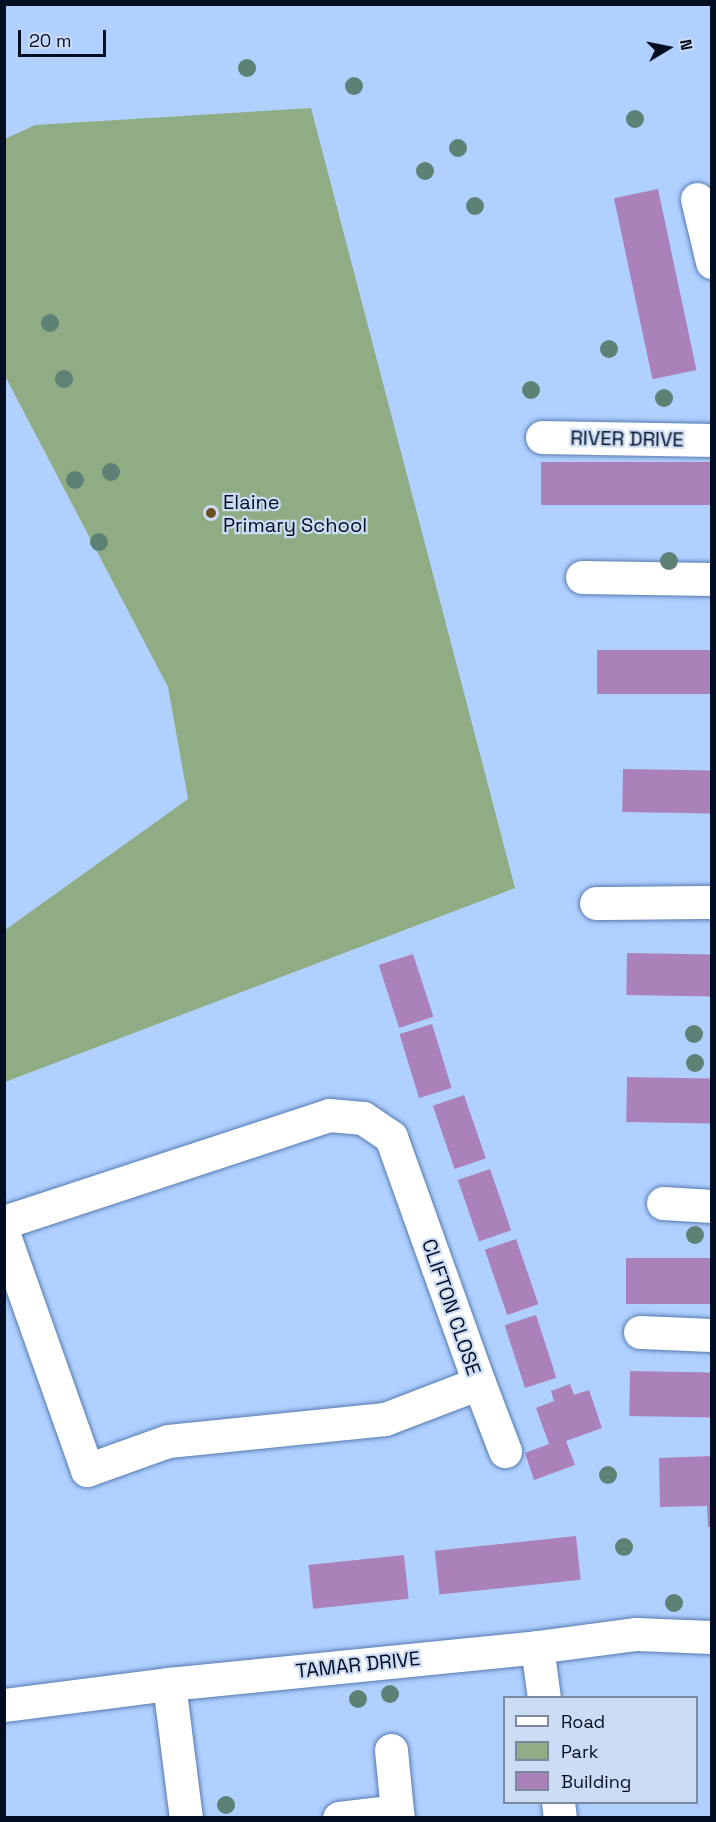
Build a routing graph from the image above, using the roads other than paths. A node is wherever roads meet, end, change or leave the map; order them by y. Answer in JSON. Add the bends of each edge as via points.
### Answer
{"nodes":[{"id":1,"x":697,"y":199,"type":"dead end"},
{"id":2,"x":711,"y":262,"type":"edge"},
{"id":3,"x":542,"y":437,"type":"dead end"},
{"id":4,"x":711,"y":440,"type":"edge"},
{"id":5,"x":582,"y":577,"type":"dead end"},
{"id":6,"x":711,"y":579,"type":"edge"},
{"id":7,"x":711,"y":902,"type":"edge"},
{"id":8,"x":596,"y":903,"type":"dead end"},
{"id":9,"x":663,"y":1203,"type":"dead end"},
{"id":10,"x":711,"y":1206,"type":"edge"},
{"id":11,"x":4,"y":1222,"type":"edge"},
{"id":12,"x":4,"y":1235,"type":"edge"},
{"id":13,"x":640,"y":1332,"type":"dead end"},
{"id":14,"x":711,"y":1335,"type":"edge"},
{"id":15,"x":479,"y":1383,"type":"junction"},
{"id":16,"x":505,"y":1451,"type":"dead end"},
{"id":17,"x":711,"y":1637,"type":"edge"},
{"id":18,"x":537,"y":1647,"type":"junction"},
{"id":19,"x":169,"y":1684,"type":"junction"},
{"id":20,"x":544,"y":1696,"type":"edge"},
{"id":21,"x":4,"y":1706,"type":"edge"},
{"id":22,"x":391,"y":1750,"type":"dead end"},
{"id":23,"x":398,"y":1814,"type":"edge"},
{"id":24,"x":186,"y":1818,"type":"edge"},
{"id":25,"x":339,"y":1818,"type":"edge"}],
"edges":[{"from":1,"to":2,"type":"street"},
{"from":3,"to":4,"type":"street","name":"RIVER DRIVE"},
{"from":5,"to":6,"type":"street"},
{"from":7,"to":8,"type":"street"},
{"from":9,"to":10,"type":"street"},
{"from":11,"to":15,"type":"street","name":"CLIFTON CLOSE","via":[[329,1115],[363,1118],[391,1137]]},
{"from":12,"to":15,"type":"street","name":"CLIFTON CLOSE","via":[[87,1470],[168,1441],[385,1419]]},
{"from":13,"to":14,"type":"street"},
{"from":15,"to":16,"type":"street"},
{"from":17,"to":18,"type":"street","name":"TAMAR DRIVE","via":[[636,1634]]},
{"from":18,"to":19,"type":"street","name":"TAMAR DRIVE"},
{"from":18,"to":20,"type":"street"},
{"from":19,"to":21,"type":"street","name":"TAMAR DRIVE"},
{"from":19,"to":24,"type":"street"},
{"from":22,"to":23,"type":"street"},
{"from":23,"to":25,"type":"street"}]}
